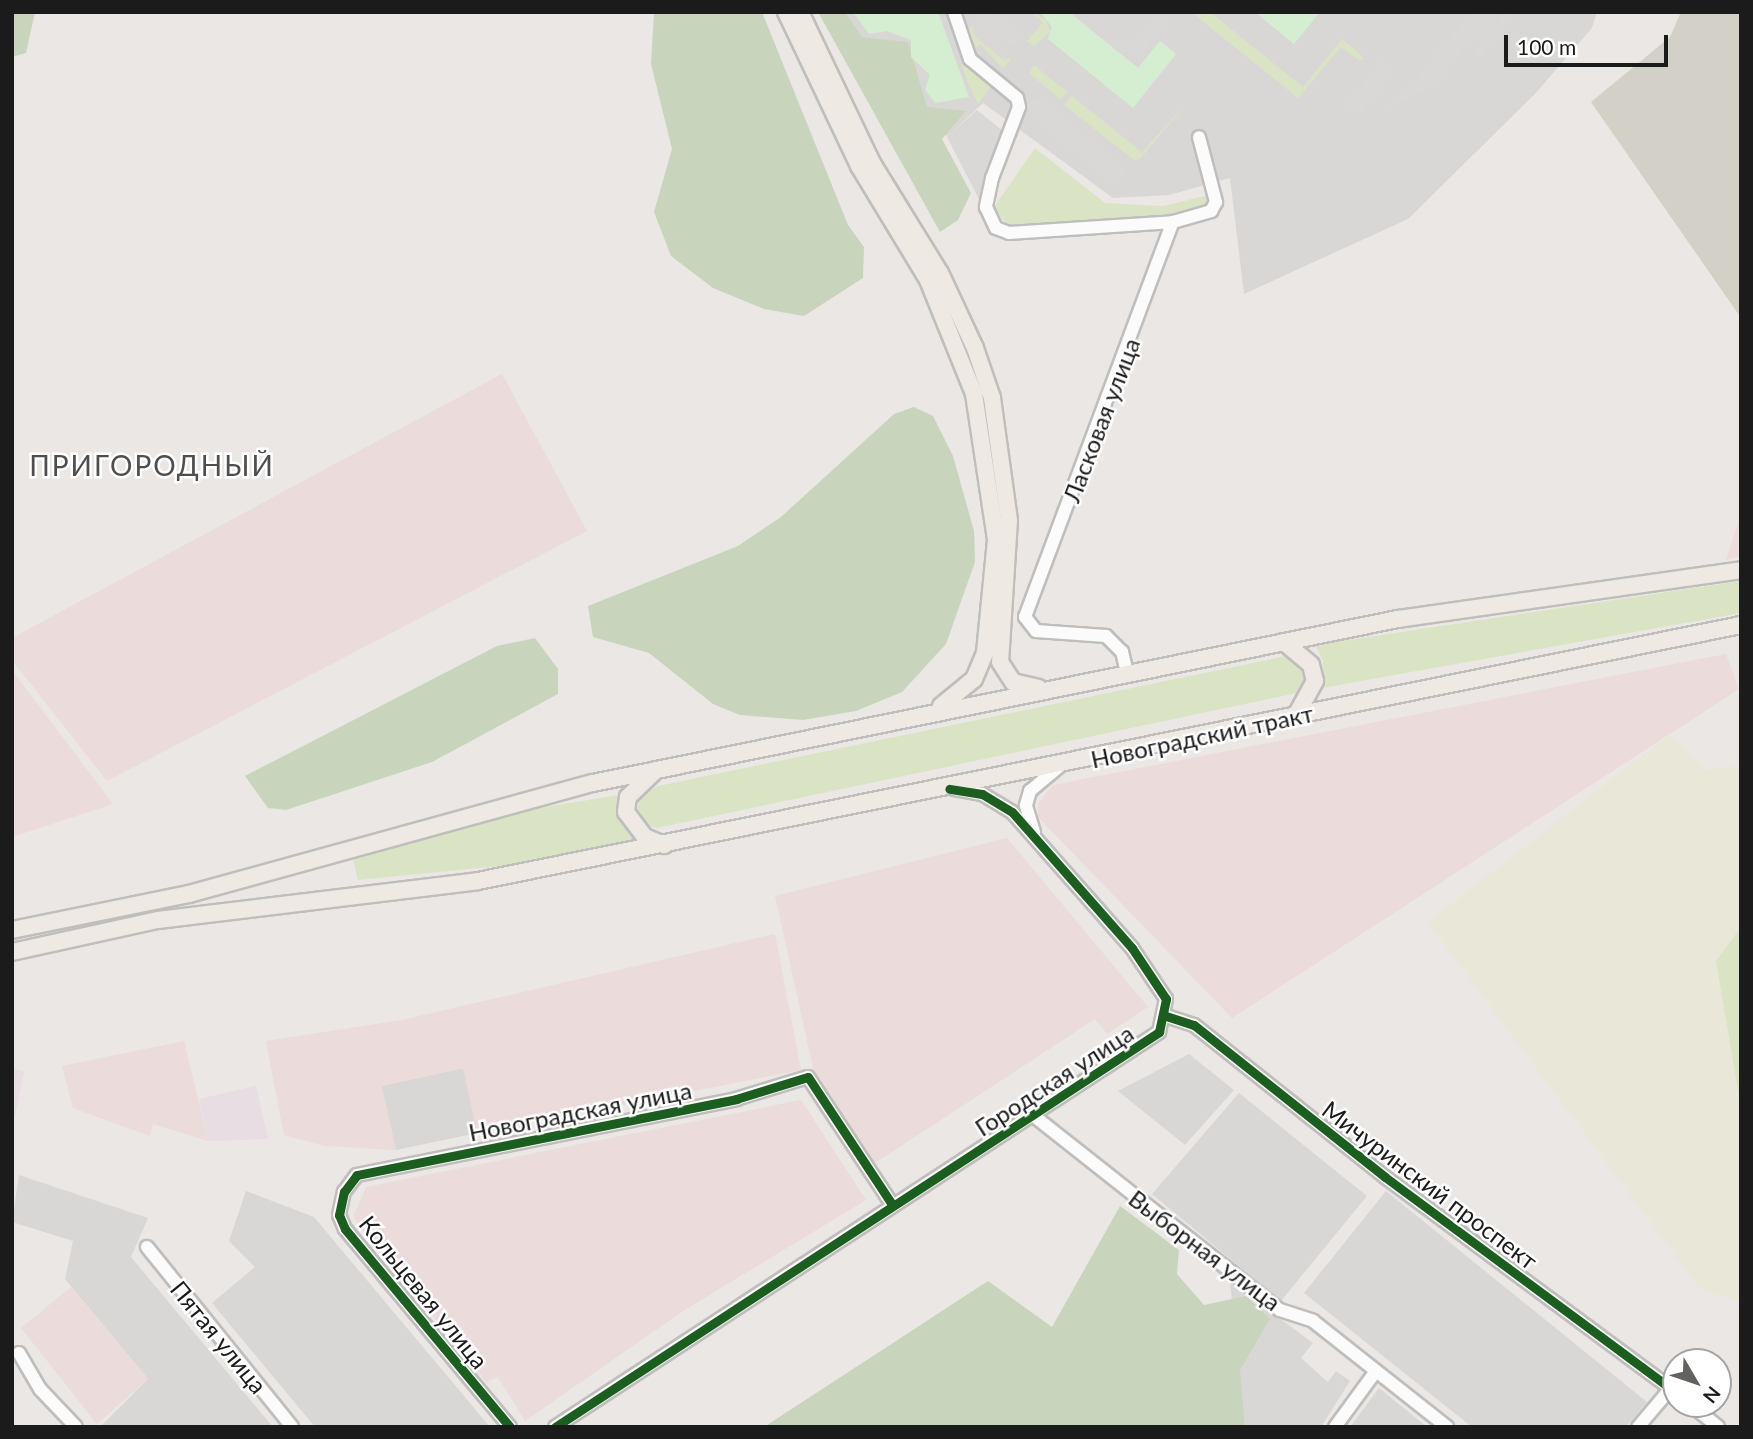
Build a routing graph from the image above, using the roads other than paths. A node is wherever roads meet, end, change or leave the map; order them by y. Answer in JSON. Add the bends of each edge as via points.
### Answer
{"nodes":[{"id":1,"x":786,"y":12,"type":"edge"},
{"id":2,"x":800,"y":12,"type":"edge"},
{"id":3,"x":954,"y":12,"type":"edge"},
{"id":4,"x":1199,"y":137,"type":"dead end"},
{"id":5,"x":1173,"y":222,"type":"junction"},
{"id":6,"x":1741,"y":570,"type":"edge"},
{"id":7,"x":1741,"y":625,"type":"edge"},
{"id":8,"x":1284,"y":642,"type":"junction"},
{"id":9,"x":1127,"y":673,"type":"junction"},
{"id":10,"x":1047,"y":689,"type":"junction"},
{"id":11,"x":927,"y":714,"type":"junction"},
{"id":12,"x":1296,"y":715,"type":"junction"},
{"id":13,"x":1060,"y":766,"type":"junction"},
{"id":14,"x":657,"y":770,"type":"junction"},
{"id":15,"x":949,"y":789,"type":"junction"},
{"id":16,"x":1037,"y":838,"type":"junction"},
{"id":17,"x":664,"y":845,"type":"junction"},
{"id":18,"x":12,"y":930,"type":"edge"},
{"id":19,"x":12,"y":952,"type":"edge"},
{"id":20,"x":1166,"y":1016,"type":"junction"},
{"id":21,"x":1034,"y":1116,"type":"junction"},
{"id":22,"x":357,"y":1175,"type":"joint"},
{"id":23,"x":893,"y":1206,"type":"junction"},
{"id":24,"x":147,"y":1247,"type":"dead end"},
{"id":25,"x":19,"y":1353,"type":"dead end"},
{"id":26,"x":1376,"y":1371,"type":"junction"},
{"id":27,"x":1662,"y":1382,"type":"edge"},
{"id":28,"x":1662,"y":1402,"type":"edge"},
{"id":29,"x":76,"y":1427,"type":"edge"},
{"id":30,"x":292,"y":1427,"type":"edge"},
{"id":31,"x":510,"y":1427,"type":"edge"},
{"id":32,"x":555,"y":1427,"type":"edge"},
{"id":33,"x":1335,"y":1427,"type":"edge"},
{"id":34,"x":1447,"y":1427,"type":"edge"},
{"id":35,"x":1638,"y":1427,"type":"edge"}],
"edges":[{"from":1,"to":11,"type":"main road","via":[[859,166],[928,279],[974,394],[996,540],[985,653],[964,690]]},
{"from":2,"to":10,"type":"main road","via":[[872,163],[940,273],[975,348],[992,398],[1009,520],[1000,662],[1013,682]]},
{"from":3,"to":5,"type":"street","via":[[969,57],[1019,107],[986,207],[996,228],[1009,233]]},
{"from":4,"to":5,"type":"street","via":[[1216,202],[1211,211]]},
{"from":5,"to":9,"type":"street","name":"Ласковая улица","via":[[1025,617],[1035,631],[1106,636],[1122,652]]},
{"from":6,"to":8,"type":"main road","via":[[1503,601]]},
{"from":7,"to":12,"type":"main road","name":"Новоградский тракт"},
{"from":8,"to":9,"type":"main road"},
{"from":8,"to":12,"type":"main road","via":[[1311,664],[1315,681]]},
{"from":9,"to":10,"type":"main road"},
{"from":10,"to":11,"type":"main road"},
{"from":11,"to":14,"type":"main road"},
{"from":12,"to":13,"type":"main road","name":"Новоградский тракт"},
{"from":13,"to":15,"type":"main road","name":"Новоградский тракт"},
{"from":13,"to":16,"type":"street","via":[[1042,777],[1026,805]]},
{"from":14,"to":17,"type":"main road","via":[[638,783],[626,812],[645,837]]},
{"from":14,"to":18,"type":"main road","via":[[189,894]]},
{"from":15,"to":16,"type":"street","via":[[998,802]]},
{"from":15,"to":17,"type":"main road","name":"Новоградский тракт"},
{"from":16,"to":20,"type":"street","via":[[1159,981]]},
{"from":17,"to":19,"type":"main road","name":"Новоградский тракт","via":[[478,881],[158,920]]},
{"from":20,"to":21,"type":"street","name":"Городская улица","via":[[1143,1048]]},
{"from":20,"to":27,"type":"street","name":"Мичуринский проспект","via":[[1194,1025],[1385,1177]]},
{"from":21,"to":23,"type":"street","name":"Городская улица"},
{"from":21,"to":26,"type":"street","name":"Выборная улица","via":[[1280,1310],[1313,1321]]},
{"from":22,"to":23,"type":"street","name":"Новоградская улица","via":[[736,1099],[808,1077]]},
{"from":22,"to":31,"type":"street","name":"Кольцевая улица","via":[[344,1192],[339,1215],[345,1229]]},
{"from":23,"to":32,"type":"street","name":"Городская улица"},
{"from":24,"to":30,"type":"street","name":"Пятая улица"},
{"from":25,"to":29,"type":"street","via":[[40,1389]]},
{"from":26,"to":33,"type":"street"},
{"from":26,"to":34,"type":"street","name":"Выборная улица"},
{"from":28,"to":35,"type":"street"}]}
